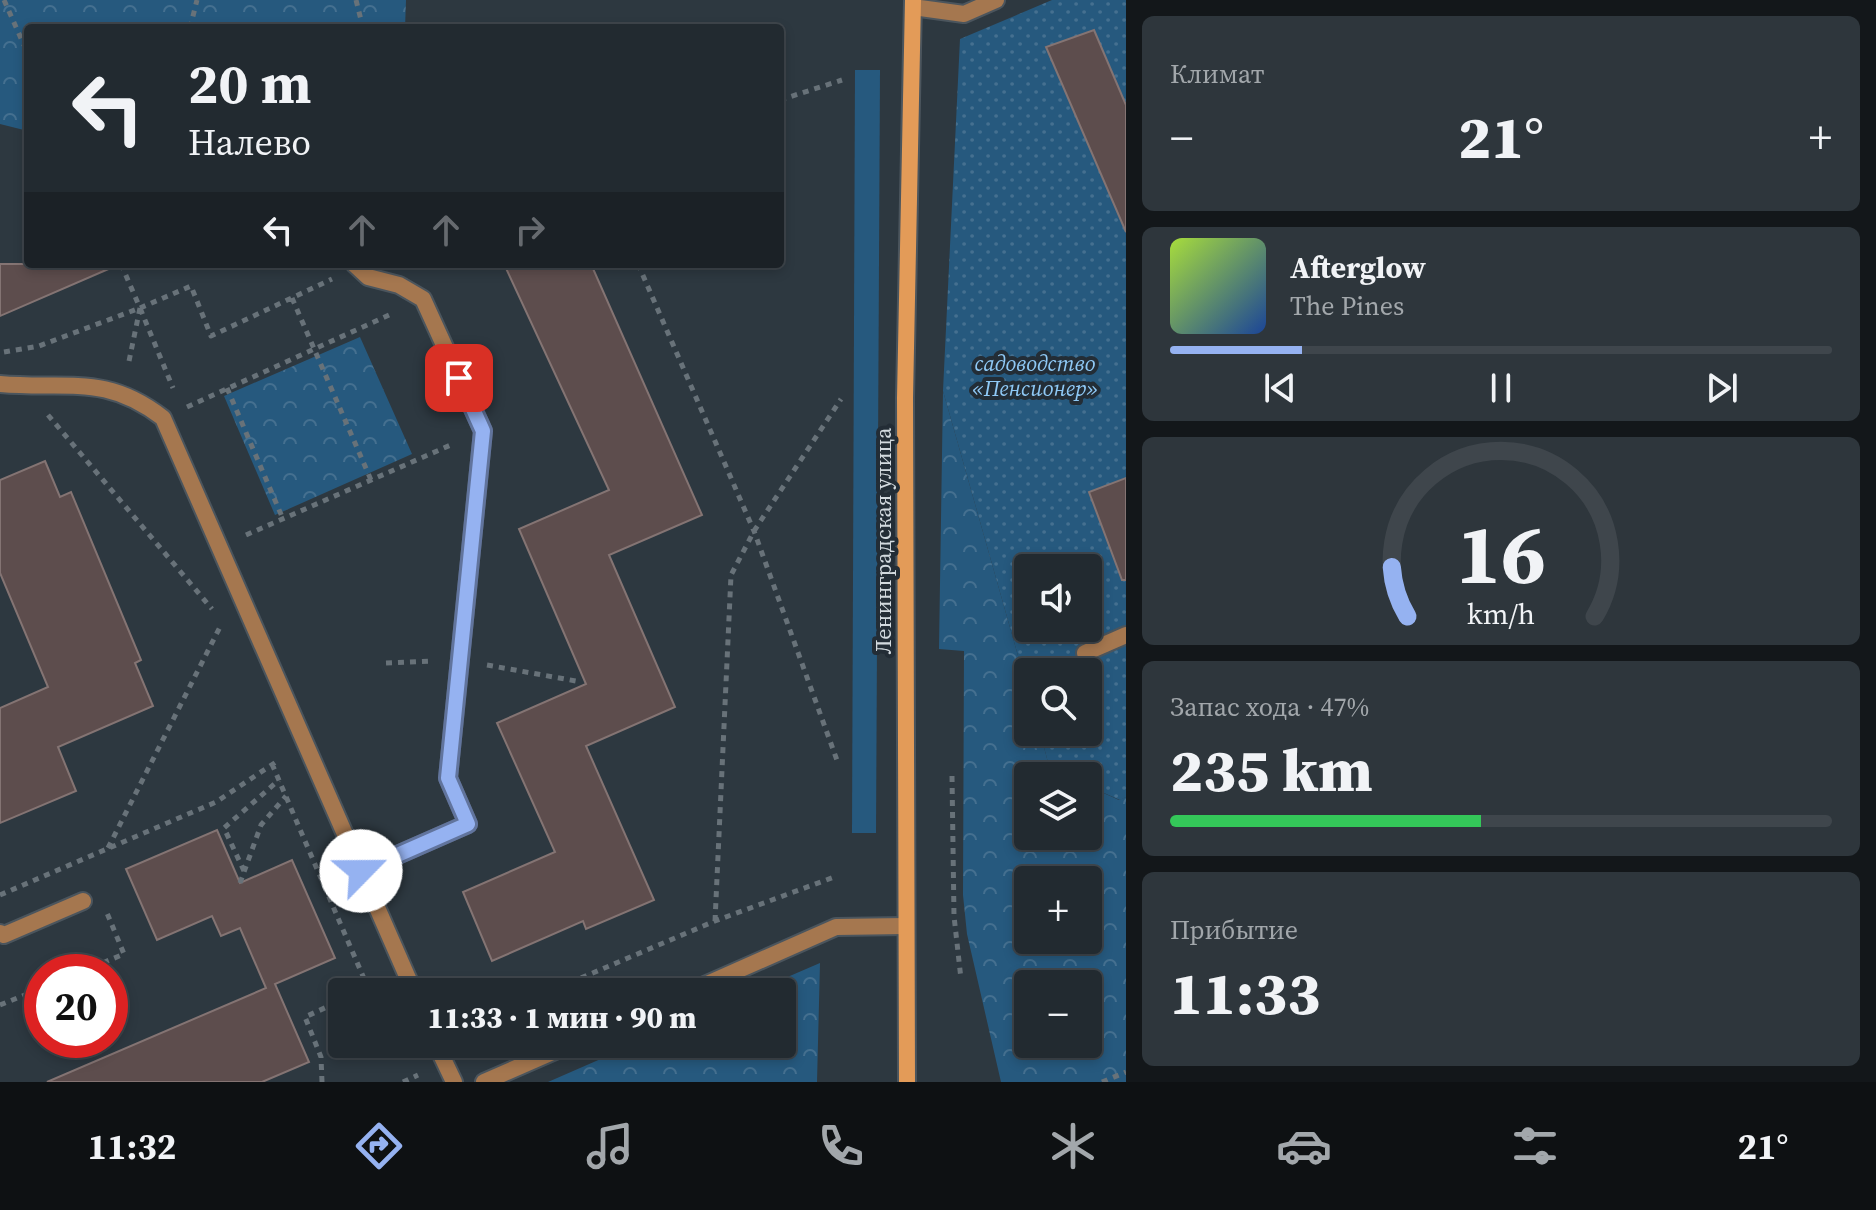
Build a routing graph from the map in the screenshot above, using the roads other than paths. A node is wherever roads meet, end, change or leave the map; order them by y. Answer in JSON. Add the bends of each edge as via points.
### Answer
{"nodes":[{"id":1,"x":996,"y":0,"type":"edge"},
{"id":2,"x":913,"y":4,"type":"edge"},
{"id":3,"x":358,"y":268,"type":"edge"},
{"id":4,"x":0,"y":384,"type":"edge"},
{"id":5,"x":1126,"y":635,"type":"edge"},
{"id":6,"x":1085,"y":653,"type":"dead end"},
{"id":7,"x":361,"y":871,"type":"junction"},
{"id":8,"x":83,"y":901,"type":"dead end"},
{"id":9,"x":905,"y":926,"type":"junction"},
{"id":10,"x":0,"y":933,"type":"edge"},
{"id":11,"x":408,"y":978,"type":"edge"},
{"id":12,"x":721,"y":978,"type":"edge"},
{"id":13,"x":443,"y":1058,"type":"edge"},
{"id":14,"x":539,"y":1058,"type":"edge"},
{"id":15,"x":454,"y":1082,"type":"edge"},
{"id":16,"x":484,"y":1082,"type":"edge"},
{"id":17,"x":907,"y":1082,"type":"edge"}],
"edges":[{"from":1,"to":2,"type":"street","via":[[964,14]]},
{"from":2,"to":9,"type":"street","name":"Ленинградская улица","via":[[905,398]]},
{"from":3,"to":7,"type":"street","via":[[423,299],[483,431],[448,778],[468,824]]},
{"from":4,"to":7,"type":"street","via":[[96,386],[123,392],[163,418]]},
{"from":5,"to":6,"type":"street"},
{"from":7,"to":11,"type":"street"},
{"from":8,"to":10,"type":"street"},
{"from":9,"to":12,"type":"street","via":[[836,927]]},
{"from":9,"to":17,"type":"street","name":"Ленинградская улица"},
{"from":13,"to":15,"type":"street"},
{"from":14,"to":16,"type":"street"}]}
